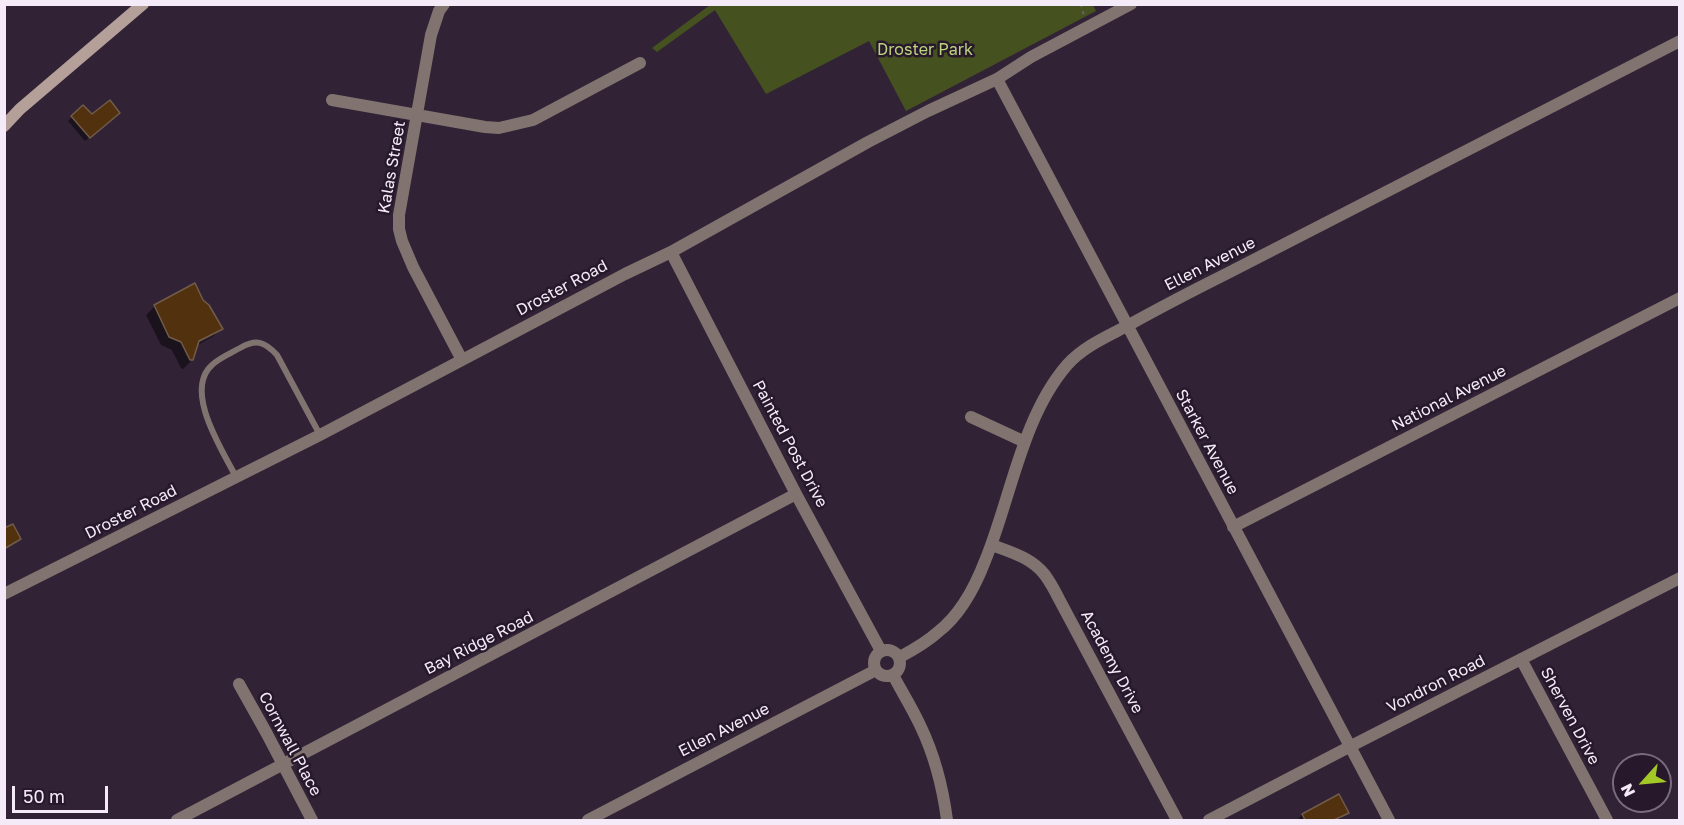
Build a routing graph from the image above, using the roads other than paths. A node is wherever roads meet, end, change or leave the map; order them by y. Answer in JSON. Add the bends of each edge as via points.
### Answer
{"nodes":[{"id":1,"x":143,"y":4,"type":"edge"},
{"id":2,"x":444,"y":4,"type":"edge"},
{"id":3,"x":1131,"y":4,"type":"edge"},
{"id":4,"x":1680,"y":41,"type":"edge"},
{"id":5,"x":640,"y":63,"type":"dead end"},
{"id":6,"x":997,"y":79,"type":"junction"},
{"id":7,"x":332,"y":100,"type":"dead end"},
{"id":8,"x":418,"y":116,"type":"junction"},
{"id":9,"x":4,"y":126,"type":"edge"},
{"id":10,"x":670,"y":252,"type":"junction"},
{"id":11,"x":1680,"y":298,"type":"edge"},
{"id":12,"x":1127,"y":326,"type":"junction"},
{"id":13,"x":462,"y":360,"type":"junction"},
{"id":14,"x":971,"y":417,"type":"dead end"},
{"id":15,"x":320,"y":435,"type":"junction"},
{"id":16,"x":1025,"y":442,"type":"junction"},
{"id":17,"x":236,"y":477,"type":"junction"},
{"id":18,"x":796,"y":494,"type":"junction"},
{"id":19,"x":1233,"y":527,"type":"junction"},
{"id":20,"x":992,"y":545,"type":"junction"},
{"id":21,"x":1680,"y":578,"type":"edge"},
{"id":22,"x":4,"y":594,"type":"edge"},
{"id":23,"x":881,"y":651,"type":"junction"},
{"id":24,"x":900,"y":657,"type":"junction"},
{"id":25,"x":1521,"y":659,"type":"junction"},
{"id":26,"x":876,"y":670,"type":"junction"},
{"id":27,"x":893,"y":675,"type":"junction"},
{"id":28,"x":239,"y":684,"type":"dead end"},
{"id":29,"x":1349,"y":747,"type":"junction"},
{"id":30,"x":283,"y":764,"type":"junction"},
{"id":31,"x":177,"y":820,"type":"edge"},
{"id":32,"x":312,"y":820,"type":"edge"},
{"id":33,"x":588,"y":820,"type":"edge"},
{"id":34,"x":947,"y":820,"type":"edge"},
{"id":35,"x":1177,"y":820,"type":"edge"},
{"id":36,"x":1209,"y":820,"type":"edge"},
{"id":37,"x":1389,"y":820,"type":"edge"},
{"id":38,"x":1606,"y":820,"type":"edge"}],
"edges":[{"from":1,"to":9,"type":"street"},
{"from":2,"to":8,"type":"street","name":"Kalas Street","via":[[431,35]]},
{"from":3,"to":6,"type":"street","name":"Droster Road"},
{"from":4,"to":12,"type":"street","name":"Ellen Avenue"},
{"from":5,"to":8,"type":"street","via":[[533,120],[514,125],[485,127]]},
{"from":6,"to":10,"type":"street","name":"Droster Road","via":[[868,142]]},
{"from":6,"to":12,"type":"street","name":"Starker Avenue"},
{"from":7,"to":8,"type":"street"},
{"from":8,"to":13,"type":"street","name":"Kalas Street","via":[[399,229],[413,267]]},
{"from":10,"to":13,"type":"street","name":"Droster Road"},
{"from":10,"to":18,"type":"street","name":"Painted Post Drive"},
{"from":11,"to":19,"type":"street","name":"National Avenue"},
{"from":12,"to":16,"type":"street","name":"Ellen Avenue","via":[[1080,352],[1068,364],[1040,406]]},
{"from":12,"to":19,"type":"street","name":"Starker Avenue"},
{"from":13,"to":15,"type":"street","name":"Droster Road"},
{"from":14,"to":16,"type":"street"},
{"from":15,"to":17,"type":"street","name":"Droster Road"},
{"from":15,"to":17,"type":"lane","via":[[277,355],[262,343],[248,344],[212,365],[202,385],[205,413]]},
{"from":16,"to":20,"type":"street","name":"Ellen Avenue"},
{"from":17,"to":22,"type":"street","name":"Droster Road"},
{"from":18,"to":23,"type":"street","name":"Painted Post Drive"},
{"from":18,"to":30,"type":"street","name":"Bay Ridge Road"},
{"from":19,"to":29,"type":"street","name":"Starker Avenue"},
{"from":20,"to":24,"type":"street","name":"Ellen Avenue","via":[[978,579],[954,616],[939,632]]},
{"from":20,"to":35,"type":"street","name":"Academy Drive","via":[[1029,561],[1044,574]]},
{"from":21,"to":25,"type":"street","name":"Vondron Road"},
{"from":23,"to":24,"type":"street","via":[[890,650]]},
{"from":23,"to":26,"type":"street","via":[[875,657]]},
{"from":24,"to":27,"type":"street","via":[[900,666]]},
{"from":25,"to":29,"type":"street","name":"Vondron Road"},
{"from":25,"to":38,"type":"street","name":"Sherven Drive"},
{"from":26,"to":27,"type":"street","via":[[882,675]]},
{"from":26,"to":33,"type":"street","name":"Ellen Avenue"},
{"from":27,"to":34,"type":"street","via":[[932,756]]},
{"from":28,"to":30,"type":"street","name":"Cornwall Place"},
{"from":29,"to":36,"type":"street","name":"Vondron Road"},
{"from":29,"to":37,"type":"street","name":"Starker Avenue"},
{"from":30,"to":31,"type":"street","name":"Bay Ridge Road"},
{"from":30,"to":32,"type":"street","name":"Cornwall Place"}]}
